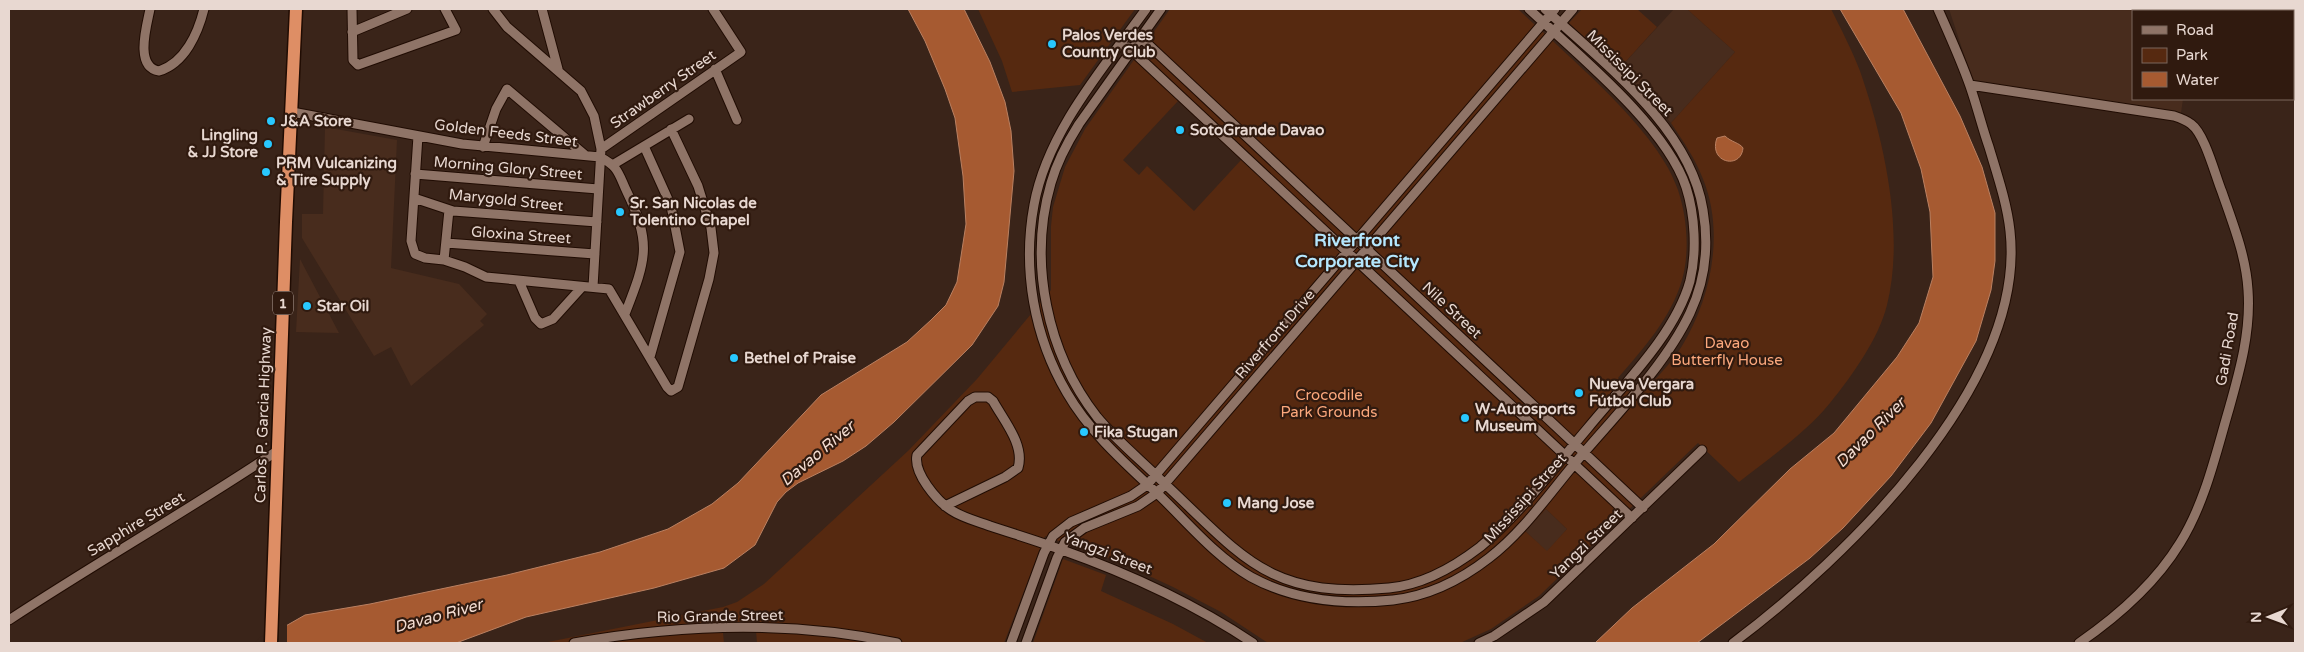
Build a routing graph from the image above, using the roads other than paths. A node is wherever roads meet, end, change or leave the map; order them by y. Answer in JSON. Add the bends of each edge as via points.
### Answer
{"nodes":[{"id":1,"x":150,"y":9,"type":"edge"},
{"id":2,"x":204,"y":9,"type":"edge"},
{"id":3,"x":296,"y":9,"type":"edge"},
{"id":4,"x":352,"y":9,"type":"edge"},
{"id":5,"x":407,"y":9,"type":"edge"},
{"id":6,"x":445,"y":9,"type":"edge"},
{"id":7,"x":493,"y":9,"type":"edge"},
{"id":8,"x":542,"y":9,"type":"edge"},
{"id":9,"x":713,"y":9,"type":"edge"},
{"id":10,"x":1146,"y":9,"type":"edge"},
{"id":11,"x":1161,"y":9,"type":"edge"},
{"id":12,"x":1529,"y":9,"type":"edge"},
{"id":13,"x":1573,"y":9,"type":"edge"},
{"id":14,"x":1938,"y":9,"type":"edge"},
{"id":15,"x":1550,"y":11,"type":"edge"},
{"id":16,"x":1544,"y":22,"type":"junction"},
{"id":17,"x":1561,"y":24,"type":"junction"},
{"id":18,"x":1132,"y":29,"type":"junction"},
{"id":19,"x":352,"y":32,"type":"junction"},
{"id":20,"x":1554,"y":32,"type":"junction"},
{"id":21,"x":1140,"y":37,"type":"junction"},
{"id":22,"x":1123,"y":42,"type":"junction"},
{"id":23,"x":1131,"y":50,"type":"junction"},
{"id":24,"x":715,"y":69,"type":"junction"},
{"id":25,"x":558,"y":70,"type":"junction"},
{"id":26,"x":1970,"y":85,"type":"junction"},
{"id":27,"x":292,"y":112,"type":"junction"},
{"id":28,"x":1070,"y":118,"type":"junction"},
{"id":29,"x":688,"y":119,"type":"dead end"},
{"id":30,"x":737,"y":120,"type":"dead end"},
{"id":31,"x":1078,"y":124,"type":"junction"},
{"id":32,"x":671,"y":129,"type":"junction"},
{"id":33,"x":418,"y":136,"type":"junction"},
{"id":34,"x":644,"y":146,"type":"junction"},
{"id":35,"x":483,"y":147,"type":"junction"},
{"id":36,"x":601,"y":153,"type":"junction"},
{"id":37,"x":585,"y":156,"type":"junction"},
{"id":38,"x":614,"y":164,"type":"junction"},
{"id":39,"x":415,"y":174,"type":"junction"},
{"id":40,"x":598,"y":189,"type":"junction"},
{"id":41,"x":414,"y":198,"type":"junction"},
{"id":42,"x":449,"y":210,"type":"junction"},
{"id":43,"x":596,"y":222,"type":"junction"},
{"id":44,"x":1357,"y":240,"type":"junction"},
{"id":45,"x":446,"y":243,"type":"junction"},
{"id":46,"x":1367,"y":249,"type":"junction"},
{"id":47,"x":1347,"y":252,"type":"junction"},
{"id":48,"x":595,"y":254,"type":"junction"},
{"id":49,"x":444,"y":260,"type":"junction"},
{"id":50,"x":1356,"y":261,"type":"junction"},
{"id":51,"x":518,"y":281,"type":"junction"},
{"id":52,"x":582,"y":287,"type":"junction"},
{"id":53,"x":593,"y":288,"type":"junction"},
{"id":54,"x":625,"y":314,"type":"junction"},
{"id":55,"x":650,"y":358,"type":"junction"},
{"id":56,"x":1574,"y":443,"type":"junction"},
{"id":57,"x":1702,"y":450,"type":"dead end"},
{"id":58,"x":277,"y":451,"type":"junction"},
{"id":59,"x":1584,"y":452,"type":"junction"},
{"id":60,"x":1565,"y":455,"type":"junction"},
{"id":61,"x":1574,"y":464,"type":"junction"},
{"id":62,"x":1156,"y":475,"type":"junction"},
{"id":63,"x":1165,"y":483,"type":"junction"},
{"id":64,"x":1147,"y":484,"type":"junction"},
{"id":65,"x":1157,"y":493,"type":"junction"},
{"id":66,"x":945,"y":506,"type":"junction"},
{"id":67,"x":1643,"y":508,"type":"junction"},
{"id":68,"x":1632,"y":518,"type":"junction"},
{"id":69,"x":1492,"y":536,"type":"junction"},
{"id":70,"x":1048,"y":545,"type":"junction"},
{"id":71,"x":1502,"y":547,"type":"junction"},
{"id":72,"x":1061,"y":549,"type":"junction"},
{"id":73,"x":9,"y":620,"type":"edge"},
{"id":74,"x":271,"y":643,"type":"edge"},
{"id":75,"x":574,"y":643,"type":"edge"},
{"id":76,"x":897,"y":643,"type":"edge"},
{"id":77,"x":1012,"y":643,"type":"edge"},
{"id":78,"x":1026,"y":643,"type":"edge"},
{"id":79,"x":1253,"y":643,"type":"edge"},
{"id":80,"x":1479,"y":643,"type":"edge"},
{"id":81,"x":1733,"y":643,"type":"edge"},
{"id":82,"x":2079,"y":643,"type":"edge"}],
"edges":[{"from":1,"to":2,"type":"street","via":[[144,51],[146,62],[159,71],[181,57],[193,40]]},
{"from":3,"to":27,"type":"highway","name":"Carlos P. Garcia Highway","number":"1"},
{"from":4,"to":19,"type":"street"},
{"from":5,"to":19,"type":"street"},
{"from":6,"to":19,"type":"street","via":[[456,30],[361,65],[353,60]]},
{"from":7,"to":25,"type":"street","via":[[507,27]]},
{"from":8,"to":25,"type":"street"},
{"from":9,"to":24,"type":"street","name":"Strawberry Street","via":[[741,52]]},
{"from":10,"to":18,"type":"street","name":"Mississipi Street"},
{"from":11,"to":21,"type":"street","name":"Mississipi Street"},
{"from":12,"to":16,"type":"street","name":"Mississipi Street"},
{"from":13,"to":17,"type":"street","name":"Riverfront Drive"},
{"from":14,"to":26,"type":"street"},
{"from":15,"to":16,"type":"street","name":"Riverfront Drive"},
{"from":15,"to":17,"type":"street","name":"Mississipi Street"},
{"from":16,"to":20,"type":"street","name":"Mississipi Street"},
{"from":16,"to":44,"type":"street","name":"Riverfront Drive"},
{"from":17,"to":20,"type":"street","name":"Riverfront Drive"},
{"from":17,"to":59,"type":"street","name":"Mississipi Street","via":[[1644,102],[1670,135],[1697,183],[1706,235],[1699,289],[1675,342]]},
{"from":18,"to":21,"type":"street","name":"Nile Street"},
{"from":18,"to":22,"type":"street","name":"Mississipi Street"},
{"from":20,"to":46,"type":"street","name":"Riverfront Drive"},
{"from":20,"to":56,"type":"street","name":"Mississipi Street","via":[[1636,111],[1661,143],[1686,186],[1694,236],[1689,282],[1666,331]]},
{"from":21,"to":23,"type":"street","name":"Mississipi Street"},
{"from":21,"to":44,"type":"street","name":"Nile Street"},
{"from":22,"to":23,"type":"street","name":"Nile Street"},
{"from":22,"to":28,"type":"street","name":"Mississipi Street"},
{"from":23,"to":31,"type":"street","name":"Mississipi Street"},
{"from":23,"to":47,"type":"street","name":"Nile Street"},
{"from":24,"to":30,"type":"street"},
{"from":24,"to":36,"type":"street","name":"Strawberry Street"},
{"from":25,"to":36,"type":"street","via":[[586,97],[598,129]]},
{"from":26,"to":81,"type":"street","via":[[2010,231],[2007,294],[1995,339],[1963,401],[1892,496],[1820,573]]},
{"from":26,"to":82,"type":"street","name":"Gadi Road","via":[[2174,116],[2192,125],[2204,145],[2244,259],[2248,306],[2245,347],[2195,514],[2180,543],[2139,594]]},
{"from":27,"to":33,"type":"street","name":"Golden Feeds Street"},
{"from":27,"to":58,"type":"highway","name":"Carlos P. Garcia Highway","number":"1"},
{"from":28,"to":31,"type":"street"},
{"from":28,"to":64,"type":"street","name":"Mississipi Street","via":[[1047,161],[1034,202],[1030,262],[1034,313],[1067,394],[1090,425]]},
{"from":29,"to":32,"type":"street"},
{"from":31,"to":62,"type":"street","name":"Mississipi Street","via":[[1057,164],[1046,205],[1042,262],[1046,309],[1078,390],[1098,418]]},
{"from":32,"to":34,"type":"street"},
{"from":32,"to":55,"type":"street","via":[[698,186],[711,228],[714,253],[678,386],[672,391],[666,387]]},
{"from":33,"to":35,"type":"street","name":"Golden Feeds Street"},
{"from":33,"to":39,"type":"street"},
{"from":34,"to":38,"type":"street"},
{"from":34,"to":55,"type":"street","via":[[669,199],[680,252]]},
{"from":35,"to":37,"type":"street","name":"Golden Feeds Street"},
{"from":35,"to":37,"type":"street","via":[[496,109],[508,89]]},
{"from":36,"to":37,"type":"street","name":"Golden Feeds Street"},
{"from":36,"to":38,"type":"street"},
{"from":36,"to":40,"type":"street"},
{"from":38,"to":54,"type":"street","via":[[635,208],[645,250]]},
{"from":39,"to":40,"type":"street","name":"Morning Glory Street"},
{"from":39,"to":41,"type":"street"},
{"from":40,"to":43,"type":"street"},
{"from":41,"to":42,"type":"street","name":"Marygold Street"},
{"from":41,"to":49,"type":"street","via":[[412,241],[415,254]]},
{"from":42,"to":43,"type":"street","name":"Marygold Street"},
{"from":42,"to":45,"type":"street"},
{"from":43,"to":48,"type":"street"},
{"from":44,"to":46,"type":"street","name":"Nile Street"},
{"from":44,"to":47,"type":"street","name":"Riverfront Drive"},
{"from":45,"to":48,"type":"street","name":"Gloxina Street"},
{"from":45,"to":49,"type":"street"},
{"from":46,"to":50,"type":"street","name":"Riverfront Drive"},
{"from":46,"to":56,"type":"street","name":"Nile Street"},
{"from":47,"to":50,"type":"street","name":"Nile Street"},
{"from":47,"to":62,"type":"street","name":"Riverfront Drive"},
{"from":48,"to":53,"type":"street"},
{"from":49,"to":51,"type":"street","via":[[486,277]]},
{"from":50,"to":60,"type":"street","name":"Nile Street"},
{"from":50,"to":63,"type":"street","name":"Riverfront Drive"},
{"from":51,"to":52,"type":"street"},
{"from":51,"to":52,"type":"street","via":[[541,324],[553,319]]},
{"from":52,"to":53,"type":"street"},
{"from":53,"to":54,"type":"street","via":[[612,291]]},
{"from":54,"to":55,"type":"street"},
{"from":56,"to":59,"type":"street","name":"Nile Street"},
{"from":56,"to":60,"type":"street","name":"Mississipi Street"},
{"from":57,"to":67,"type":"street","name":"Yangzi Street"},
{"from":58,"to":73,"type":"street","name":"Sapphire Street","via":[[208,498]]},
{"from":58,"to":74,"type":"highway","name":"Carlos P. Garcia Highway","number":"1"},
{"from":59,"to":61,"type":"street","name":"Mississipi Street"},
{"from":59,"to":67,"type":"street","name":"Nile Street"},
{"from":60,"to":61,"type":"street","name":"Nile Street"},
{"from":60,"to":69,"type":"street","name":"Mississipi Street"},
{"from":61,"to":68,"type":"street","name":"Nile Street"},
{"from":61,"to":71,"type":"street","name":"Mississipi Street"},
{"from":62,"to":63,"type":"street","name":"Mississipi Street"},
{"from":62,"to":64,"type":"street","name":"Riverfront Drive"},
{"from":63,"to":65,"type":"street","name":"Riverfront Drive"},
{"from":63,"to":69,"type":"street","name":"Mississipi Street","via":[[1222,539],[1258,567],[1278,578],[1323,590],[1393,588],[1413,584],[1456,563]]},
{"from":64,"to":65,"type":"street","name":"Mississipi Street"},
{"from":64,"to":70,"type":"street","name":"Riverfront Drive","via":[[1131,496],[1071,522],[1058,531]]},
{"from":65,"to":71,"type":"street","name":"Mississipi Street","via":[[1212,546],[1249,576],[1276,588],[1323,601],[1395,600],[1418,595],[1464,575]]},
{"from":65,"to":72,"type":"street","name":"Riverfront Drive","via":[[1138,506],[1078,531]]},
{"from":66,"to":66,"type":"street","name":"Yangzi Street","via":[[925,482],[916,464],[917,454],[968,401],[988,397],[1018,445],[1018,468],[997,482]]},
{"from":66,"to":70,"type":"street","name":"Yangzi Street","via":[[962,516]]},
{"from":67,"to":68,"type":"street","name":"Yangzi Street"},
{"from":68,"to":80,"type":"street","name":"Yangzi Street","via":[[1544,602]]},
{"from":69,"to":71,"type":"street"},
{"from":70,"to":72,"type":"street","name":"Yangzi Street"},
{"from":70,"to":77,"type":"street","name":"Riverfront Drive"},
{"from":72,"to":78,"type":"street","name":"Riverfront Drive"},
{"from":72,"to":79,"type":"street","name":"Yangzi Street","via":[[1116,569],[1170,594],[1217,618]]},
{"from":75,"to":76,"type":"street","name":"Rio Grande Street","via":[[648,631],[754,626],[849,634]]}]}
